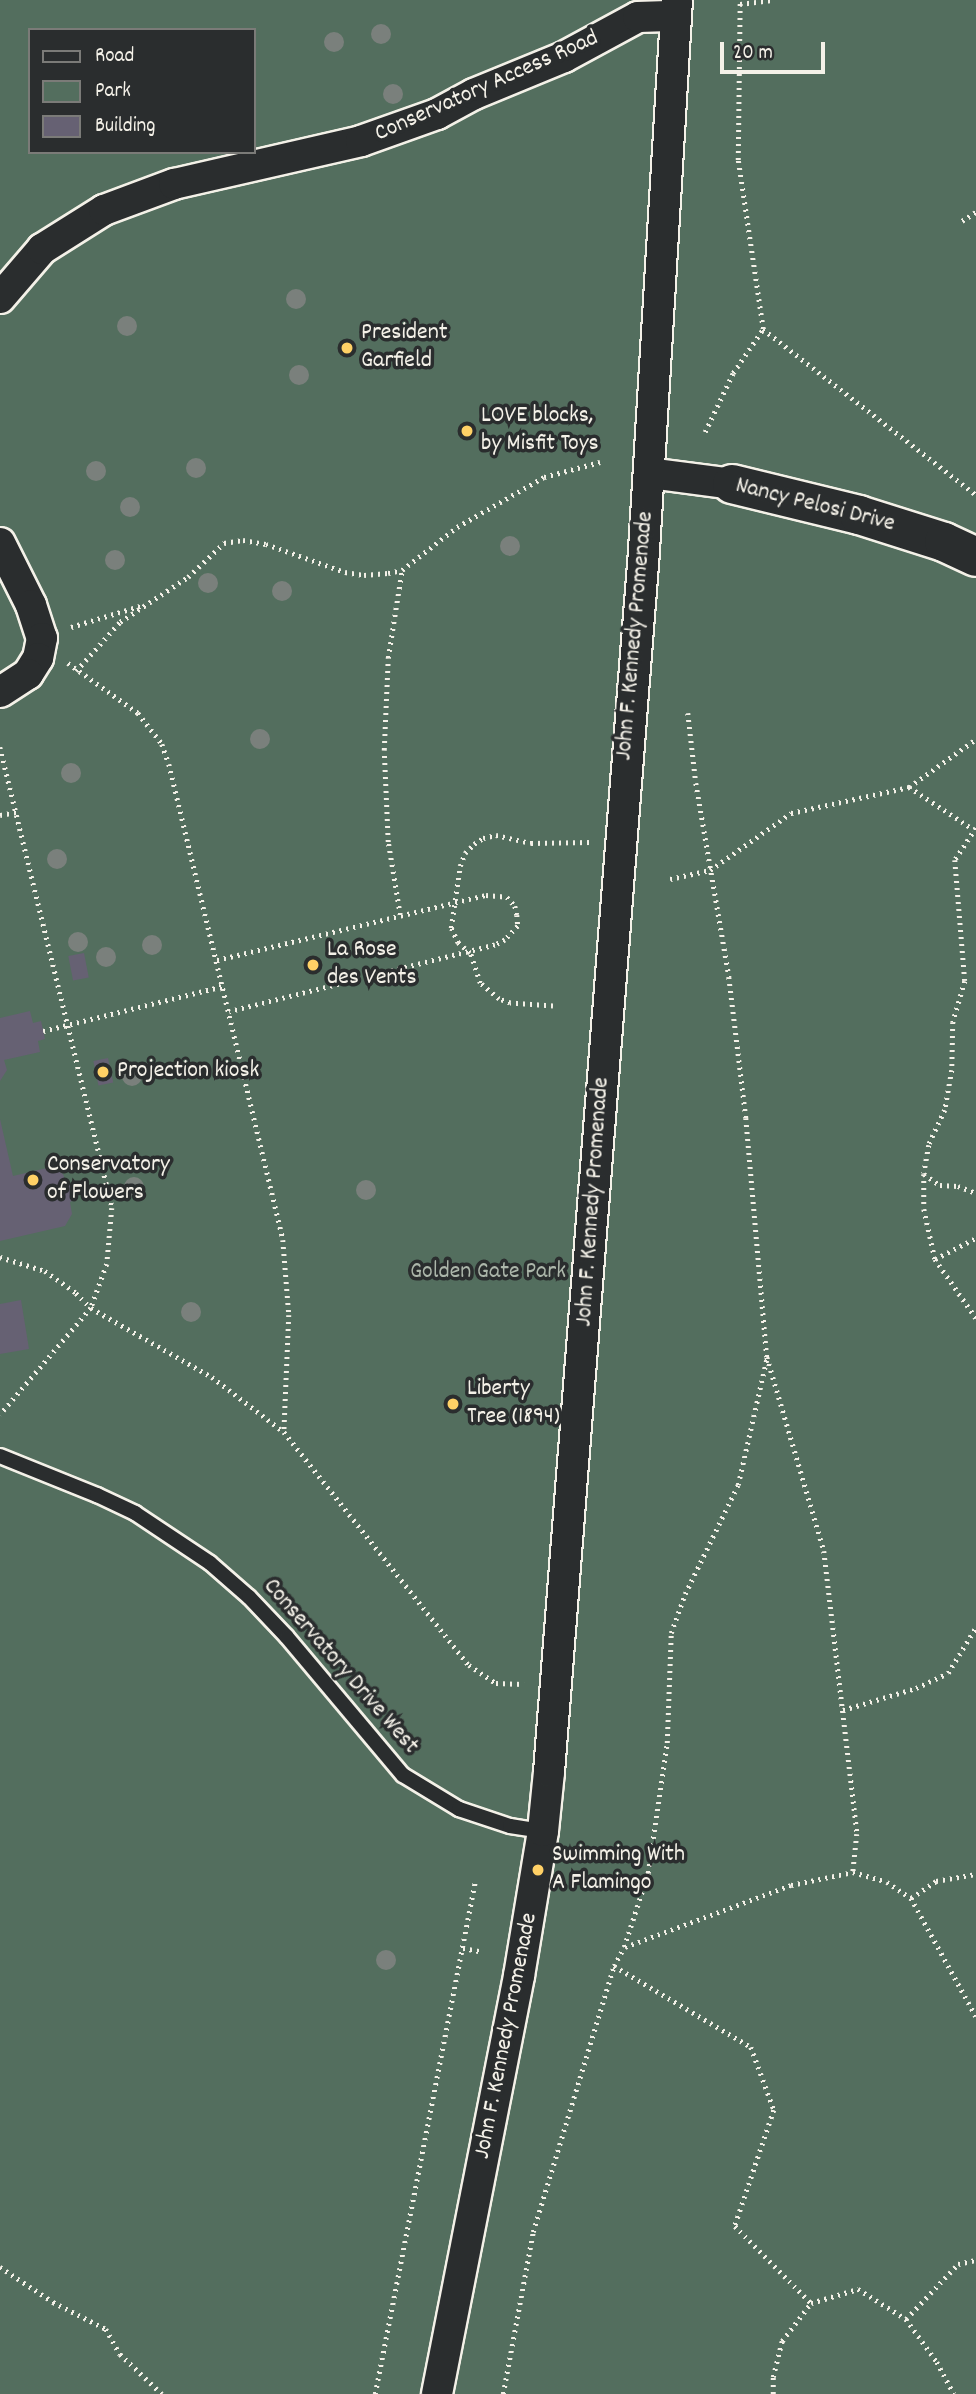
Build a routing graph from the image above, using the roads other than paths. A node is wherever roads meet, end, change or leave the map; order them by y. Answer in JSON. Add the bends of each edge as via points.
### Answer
{"nodes":[{"id":1,"x":677,"y":8,"type":"edge"},
{"id":2,"x":0,"y":299,"type":"edge"},
{"id":3,"x":649,"y":473,"type":"junction"},
{"id":4,"x":732,"y":484,"type":"joint"},
{"id":5,"x":0,"y":543,"type":"edge"},
{"id":6,"x":976,"y":557,"type":"edge"},
{"id":7,"x":0,"y":692,"type":"edge"},
{"id":8,"x":0,"y":1456,"type":"edge"},
{"id":9,"x":543,"y":1831,"type":"junction"},
{"id":10,"x":437,"y":2394,"type":"edge"}],
"edges":[{"from":1,"to":2,"type":"street","name":"Conservatory Access Road","via":[[638,17],[564,57],[437,114],[361,141],[174,184],[104,210],[43,249]]},
{"from":1,"to":3,"type":"street","name":"John F. Kennedy Promenade"},
{"from":3,"to":4,"type":"street","name":"Nancy Pelosi Drive"},
{"from":3,"to":9,"type":"street","name":"John F. Kennedy Promenade"},
{"from":4,"to":6,"type":"street","name":"Nancy Pelosi Drive","via":[[870,519]]},
{"from":5,"to":7,"type":"street","via":[[42,638],[38,658],[28,674]]},
{"from":8,"to":9,"type":"lane","name":"Conservatory Drive West","via":[[135,1513],[210,1563],[287,1637],[403,1774],[459,1809]]},
{"from":9,"to":10,"type":"street","name":"John F. Kennedy Promenade"}]}
